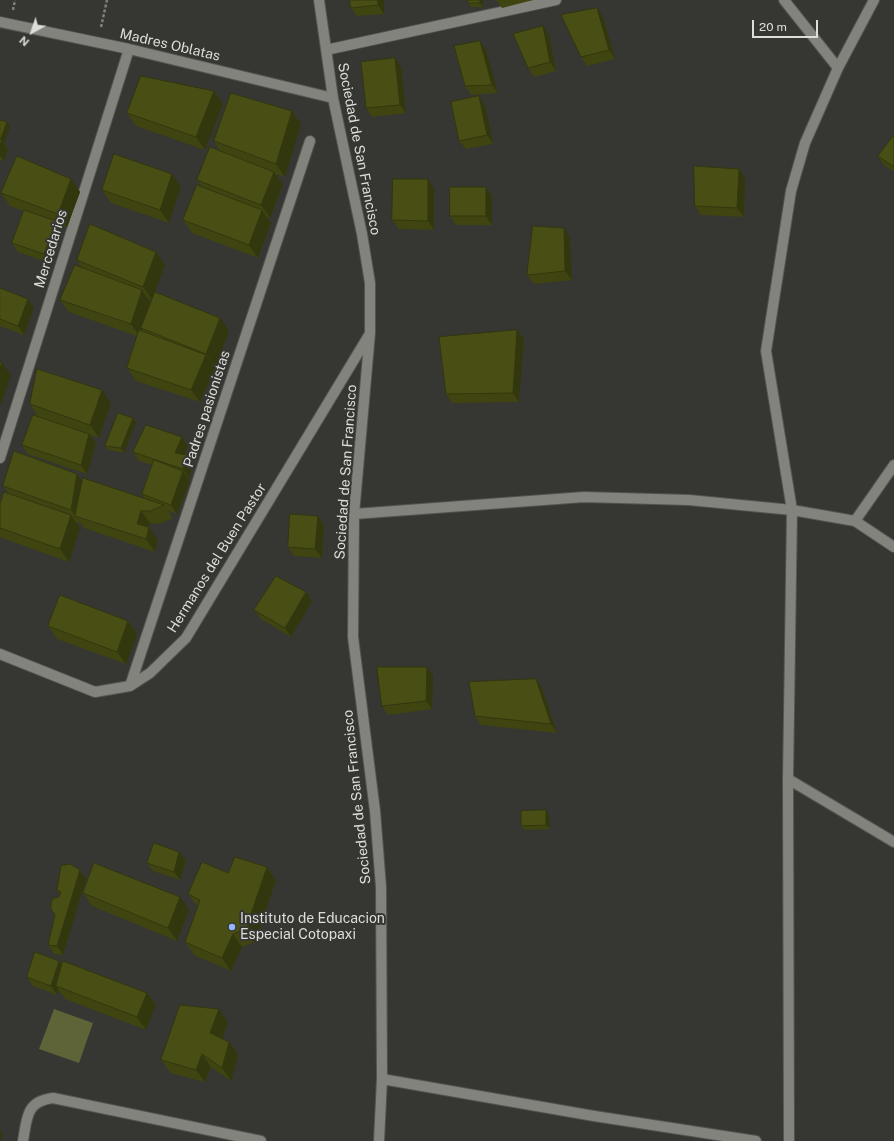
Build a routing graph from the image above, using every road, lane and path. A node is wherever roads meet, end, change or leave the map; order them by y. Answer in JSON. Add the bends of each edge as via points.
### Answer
{"nodes":[{"id":1,"x":107,"y":0,"type":"edge"},
{"id":2,"x":319,"y":0,"type":"edge"},
{"id":3,"x":556,"y":0,"type":"edge"},
{"id":4,"x":784,"y":0,"type":"edge"},
{"id":5,"x":874,"y":0,"type":"edge"},
{"id":6,"x":0,"y":22,"type":"edge"},
{"id":7,"x":98,"y":43,"type":"junction"},
{"id":8,"x":128,"y":49,"type":"junction"},
{"id":9,"x":326,"y":50,"type":"junction"},
{"id":10,"x":838,"y":68,"type":"junction"},
{"id":11,"x":333,"y":98,"type":"junction"},
{"id":12,"x":310,"y":140,"type":"dead end"},
{"id":13,"x":370,"y":333,"type":"junction"},
{"id":14,"x":0,"y":458,"type":"edge"},
{"id":15,"x":894,"y":465,"type":"edge"},
{"id":16,"x":792,"y":510,"type":"junction"},
{"id":17,"x":354,"y":514,"type":"junction"},
{"id":18,"x":855,"y":521,"type":"junction"},
{"id":19,"x":894,"y":547,"type":"edge"},
{"id":20,"x":0,"y":654,"type":"edge"},
{"id":21,"x":130,"y":686,"type":"junction"},
{"id":22,"x":788,"y":779,"type":"junction"},
{"id":23,"x":894,"y":842,"type":"edge"},
{"id":24,"x":382,"y":1079,"type":"junction"},
{"id":25,"x":23,"y":1141,"type":"edge"},
{"id":26,"x":261,"y":1141,"type":"edge"},
{"id":27,"x":379,"y":1141,"type":"edge"},
{"id":28,"x":756,"y":1141,"type":"edge"},
{"id":29,"x":789,"y":1141,"type":"edge"}],
"edges":[{"from":1,"to":7,"type":"path"},
{"from":2,"to":9,"type":"street","name":"Sociedad de San Francisco"},
{"from":3,"to":9,"type":"street"},
{"from":4,"to":10,"type":"street"},
{"from":5,"to":10,"type":"street"},
{"from":6,"to":7,"type":"street","name":"Madres Oblatas"},
{"from":7,"to":8,"type":"street","name":"Madres Oblatas"},
{"from":8,"to":11,"type":"street","name":"Madres Oblatas"},
{"from":8,"to":14,"type":"street","name":"Mercedarios"},
{"from":9,"to":11,"type":"street","name":"Sociedad de San Francisco"},
{"from":10,"to":16,"type":"street","via":[[805,143],[791,191],[766,351]]},
{"from":11,"to":13,"type":"street","name":"Sociedad de San Francisco","via":[[370,283]]},
{"from":12,"to":21,"type":"street","name":"Padres pasionistas"},
{"from":13,"to":17,"type":"street","name":"Sociedad de San Francisco"},
{"from":13,"to":21,"type":"street","name":"Hermanos del Buen Pastor","via":[[186,638],[150,673]]},
{"from":15,"to":18,"type":"street"},
{"from":16,"to":17,"type":"street","via":[[689,500],[584,497]]},
{"from":16,"to":18,"type":"street"},
{"from":16,"to":22,"type":"street"},
{"from":17,"to":24,"type":"street","name":"Sociedad de San Francisco","via":[[353,636],[375,811],[381,887]]},
{"from":18,"to":19,"type":"street"},
{"from":20,"to":21,"type":"street","name":"Hermanos del Buen Pastor","via":[[95,692]]},
{"from":22,"to":23,"type":"street"},
{"from":22,"to":29,"type":"street"},
{"from":24,"to":27,"type":"street","name":"Sociedad de San Francisco"},
{"from":24,"to":28,"type":"street"},
{"from":25,"to":26,"type":"street","via":[[28,1114],[32,1108],[41,1101],[53,1098]]}]}
